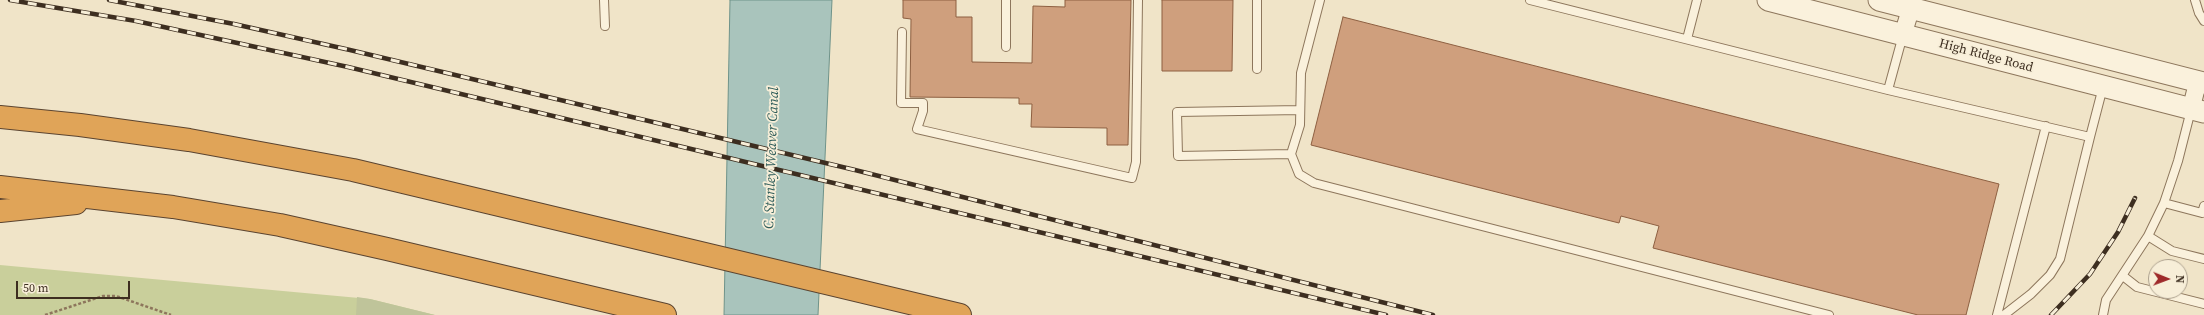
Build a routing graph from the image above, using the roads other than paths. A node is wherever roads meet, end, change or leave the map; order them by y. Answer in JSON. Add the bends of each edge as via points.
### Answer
{"nodes":[{"id":1,"x":604,"y":0,"type":"edge"},
{"id":2,"x":1006,"y":0,"type":"edge"},
{"id":3,"x":1138,"y":0,"type":"edge"},
{"id":4,"x":1257,"y":0,"type":"edge"},
{"id":5,"x":1320,"y":0,"type":"edge"},
{"id":6,"x":1530,"y":0,"type":"edge"},
{"id":7,"x":1697,"y":0,"type":"edge"},
{"id":8,"x":1768,"y":0,"type":"edge"},
{"id":9,"x":1880,"y":0,"type":"edge"},
{"id":10,"x":2195,"y":0,"type":"edge"},
{"id":11,"x":1543,"y":2,"type":"edge"},
{"id":12,"x":1911,"y":8,"type":"junction"},
{"id":13,"x":2204,"y":21,"type":"edge"},
{"id":14,"x":605,"y":26,"type":"dead end"},
{"id":15,"x":902,"y":32,"type":"dead end"},
{"id":16,"x":1903,"y":34,"type":"junction"},
{"id":17,"x":1687,"y":39,"type":"junction"},
{"id":18,"x":1006,"y":47,"type":"dead end"},
{"id":19,"x":1257,"y":69,"type":"dead end"},
{"id":20,"x":2201,"y":82,"type":"edge"},
{"id":21,"x":2103,"y":87,"type":"junction"},
{"id":22,"x":1888,"y":90,"type":"junction"},
{"id":23,"x":1300,"y":110,"type":"junction"},
{"id":24,"x":2198,"y":110,"type":"edge"},
{"id":25,"x":0,"y":118,"type":"edge"},
{"id":26,"x":2046,"y":126,"type":"junction"},
{"id":27,"x":2090,"y":137,"type":"junction"},
{"id":28,"x":1291,"y":154,"type":"junction"},
{"id":29,"x":0,"y":187,"type":"edge"},
{"id":30,"x":118,"y":199,"type":"junction"},
{"id":31,"x":2164,"y":203,"type":"junction"},
{"id":32,"x":0,"y":211,"type":"edge"},
{"id":33,"x":2203,"y":211,"type":"edge"},
{"id":34,"x":2148,"y":236,"type":"junction"},
{"id":35,"x":2204,"y":259,"type":"edge"},
{"id":36,"x":2123,"y":276,"type":"junction"},
{"id":37,"x":2204,"y":304,"type":"edge"},
{"id":38,"x":665,"y":315,"type":"edge"},
{"id":39,"x":960,"y":315,"type":"edge"},
{"id":40,"x":1829,"y":315,"type":"edge"},
{"id":41,"x":1997,"y":315,"type":"edge"},
{"id":42,"x":2004,"y":315,"type":"edge"},
{"id":43,"x":2103,"y":315,"type":"edge"}],
"edges":[{"from":1,"to":14,"type":"lane"},
{"from":2,"to":18,"type":"lane"},
{"from":3,"to":15,"type":"lane","via":[[1136,162],[1132,178],[917,129],[923,104],[901,103]]},
{"from":4,"to":19,"type":"lane"},
{"from":5,"to":23,"type":"lane","via":[[1301,73]]},
{"from":6,"to":11,"type":"lane"},
{"from":7,"to":17,"type":"lane"},
{"from":8,"to":16,"type":"street","name":"High Ridge Road"},
{"from":9,"to":12,"type":"street"},
{"from":10,"to":13,"type":"lane"},
{"from":11,"to":17,"type":"lane"},
{"from":12,"to":16,"type":"street"},
{"from":12,"to":20,"type":"street"},
{"from":16,"to":21,"type":"street","name":"High Ridge Road"},
{"from":16,"to":22,"type":"lane"},
{"from":17,"to":22,"type":"lane"},
{"from":20,"to":24,"type":"street"},
{"from":21,"to":24,"type":"street","name":"High Ridge Road"},
{"from":21,"to":27,"type":"lane"},
{"from":22,"to":26,"type":"lane"},
{"from":23,"to":28,"type":"lane","via":[[1300,125]]},
{"from":23,"to":28,"type":"lane","via":[[1177,112],[1178,156]]},
{"from":24,"to":31,"type":"lane"},
{"from":25,"to":39,"type":"highway","via":[[135,132],[300,159],[407,182]]},
{"from":26,"to":27,"type":"lane"},
{"from":26,"to":41,"type":"lane"},
{"from":27,"to":42,"type":"lane","via":[[2060,259],[2050,275]]},
{"from":28,"to":40,"type":"lane","via":[[1299,174],[1314,183]]},
{"from":29,"to":30,"type":"highway"},
{"from":30,"to":32,"type":"highway"},
{"from":30,"to":38,"type":"highway","via":[[226,215],[295,229]]},
{"from":31,"to":33,"type":"lane"},
{"from":31,"to":34,"type":"lane"},
{"from":34,"to":35,"type":"lane","via":[[2172,251]]},
{"from":34,"to":36,"type":"lane"},
{"from":36,"to":37,"type":"lane","via":[[2137,287]]},
{"from":36,"to":43,"type":"lane","via":[[2106,300]]}]}
